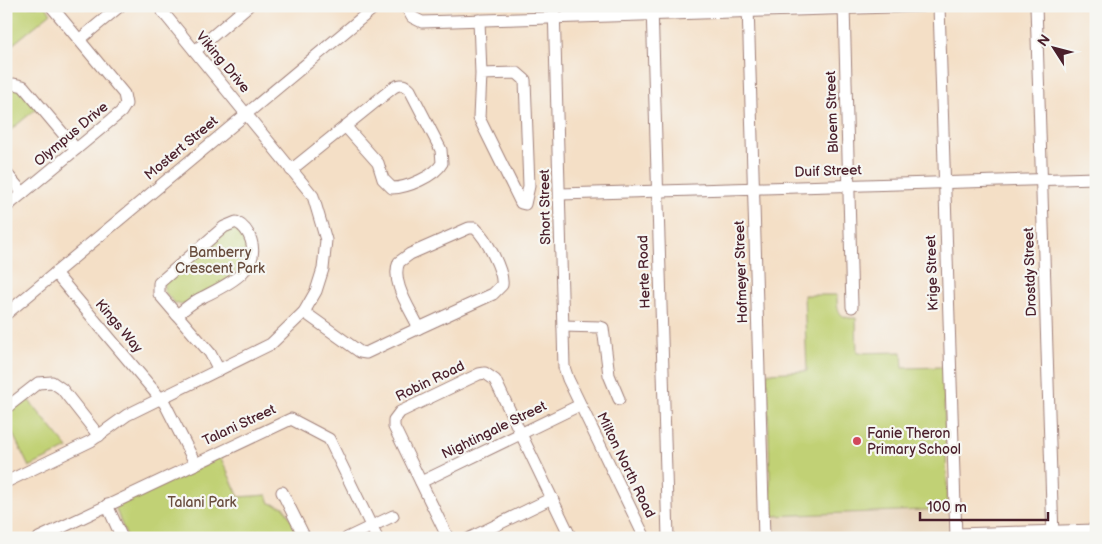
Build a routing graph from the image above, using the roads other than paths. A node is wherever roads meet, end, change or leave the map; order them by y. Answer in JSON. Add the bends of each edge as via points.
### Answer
{"nodes":[{"id":1,"x":51,"y":6,"type":"edge"},
{"id":2,"x":120,"y":6,"type":"edge"},
{"id":3,"x":158,"y":6,"type":"edge"},
{"id":4,"x":248,"y":6,"type":"edge"},
{"id":5,"x":376,"y":6,"type":"edge"},
{"id":6,"x":406,"y":6,"type":"edge"},
{"id":7,"x":922,"y":6,"type":"edge"},
{"id":8,"x":939,"y":6,"type":"edge"},
{"id":9,"x":1036,"y":6,"type":"edge"},
{"id":10,"x":844,"y":8,"type":"edge"},
{"id":11,"x":748,"y":9,"type":"edge"},
{"id":12,"x":653,"y":10,"type":"edge"},
{"id":13,"x":554,"y":12,"type":"edge"},
{"id":14,"x":479,"y":20,"type":"junction"},
{"id":15,"x":79,"y":40,"type":"junction"},
{"id":16,"x":195,"y":51,"type":"junction"},
{"id":17,"x":481,"y":74,"type":"junction"},
{"id":18,"x":6,"y":88,"type":"edge"},
{"id":19,"x":246,"y":114,"type":"junction"},
{"id":20,"x":345,"y":126,"type":"junction"},
{"id":21,"x":76,"y":149,"type":"junction"},
{"id":22,"x":291,"y":170,"type":"junction"},
{"id":23,"x":6,"y":173,"type":"edge"},
{"id":24,"x":1096,"y":178,"type":"edge"},
{"id":25,"x":1042,"y":179,"type":"junction"},
{"id":26,"x":944,"y":182,"type":"junction"},
{"id":27,"x":848,"y":185,"type":"junction"},
{"id":28,"x":753,"y":188,"type":"junction"},
{"id":29,"x":657,"y":191,"type":"junction"},
{"id":30,"x":23,"y":193,"type":"junction"},
{"id":31,"x":561,"y":194,"type":"junction"},
{"id":32,"x":6,"y":208,"type":"edge"},
{"id":33,"x":55,"y":273,"type":"junction"},
{"id":34,"x":852,"y":307,"type":"dead end"},
{"id":35,"x":304,"y":312,"type":"junction"},
{"id":36,"x":6,"y":314,"type":"edge"},
{"id":37,"x":177,"y":316,"type":"junction"},
{"id":38,"x":564,"y":326,"type":"junction"},
{"id":39,"x":419,"y":328,"type":"junction"},
{"id":40,"x":219,"y":370,"type":"junction"},
{"id":41,"x":160,"y":398,"type":"junction"},
{"id":42,"x":618,"y":400,"type":"dead end"},
{"id":43,"x":580,"y":404,"type":"junction"},
{"id":44,"x":6,"y":408,"type":"edge"},
{"id":45,"x":521,"y":433,"type":"junction"},
{"id":46,"x":99,"y":436,"type":"junction"},
{"id":47,"x":195,"y":463,"type":"junction"},
{"id":48,"x":6,"y":482,"type":"edge"},
{"id":49,"x":421,"y":482,"type":"junction"},
{"id":50,"x":282,"y":492,"type":"dead end"},
{"id":51,"x":552,"y":498,"type":"junction"},
{"id":52,"x":107,"y":505,"type":"junction"},
{"id":53,"x":393,"y":516,"type":"dead end"},
{"id":54,"x":371,"y":526,"type":"junction"},
{"id":55,"x":1096,"y":530,"type":"edge"},
{"id":56,"x":1053,"y":535,"type":"edge"},
{"id":57,"x":956,"y":536,"type":"edge"},
{"id":58,"x":39,"y":538,"type":"edge"},
{"id":59,"x":122,"y":538,"type":"edge"},
{"id":60,"x":306,"y":538,"type":"edge"},
{"id":61,"x":347,"y":538,"type":"edge"},
{"id":62,"x":377,"y":538,"type":"edge"},
{"id":63,"x":448,"y":538,"type":"edge"},
{"id":64,"x":470,"y":538,"type":"edge"},
{"id":65,"x":571,"y":538,"type":"edge"},
{"id":66,"x":645,"y":538,"type":"edge"},
{"id":67,"x":668,"y":538,"type":"edge"},
{"id":68,"x":764,"y":538,"type":"edge"}],
"edges":[{"from":1,"to":15,"type":"street","name":"Olympus Drive"},
{"from":2,"to":15,"type":"street"},
{"from":3,"to":16,"type":"street","name":"Viking Drive"},
{"from":4,"to":16,"type":"street"},
{"from":5,"to":19,"type":"street","name":"Mostert Street"},
{"from":6,"to":14,"type":"street","via":[[412,17],[422,22]]},
{"from":7,"to":10,"type":"street"},
{"from":8,"to":26,"type":"street","name":"Krige Street"},
{"from":9,"to":25,"type":"street","name":"Drostdy Street"},
{"from":10,"to":11,"type":"street"},
{"from":10,"to":27,"type":"street","name":"Bloem Street"},
{"from":11,"to":12,"type":"street"},
{"from":11,"to":28,"type":"street","name":"Hofmeyer Street"},
{"from":12,"to":13,"type":"street"},
{"from":12,"to":29,"type":"street","name":"Herte Road"},
{"from":13,"to":14,"type":"street"},
{"from":13,"to":31,"type":"street","name":"Short Street"},
{"from":14,"to":17,"type":"street"},
{"from":15,"to":21,"type":"street","name":"Olympus Drive","via":[[124,94],[126,101],[122,112]]},
{"from":16,"to":19,"type":"street","name":"Viking Drive"},
{"from":17,"to":17,"type":"street","via":[[517,73],[524,80],[529,186],[525,204],[521,203],[510,184],[479,118]]},
{"from":18,"to":21,"type":"street","via":[[14,84],[23,86]]},
{"from":19,"to":22,"type":"street","name":"Viking Drive"},
{"from":19,"to":33,"type":"street","name":"Mostert Street"},
{"from":20,"to":20,"type":"street","via":[[394,86],[405,86],[441,150],[442,163],[433,173],[392,188],[383,179],[378,163]]},
{"from":20,"to":22,"type":"street"},
{"from":21,"to":30,"type":"street","name":"Olympus Drive"},
{"from":22,"to":35,"type":"street","name":"Viking Drive","via":[[313,196],[326,240],[323,269]]},
{"from":23,"to":30,"type":"street"},
{"from":24,"to":25,"type":"street","name":"Duif Street"},
{"from":25,"to":26,"type":"street","name":"Duif Street"},
{"from":25,"to":56,"type":"street","name":"Drostdy Street"},
{"from":26,"to":27,"type":"street","name":"Duif Street"},
{"from":26,"to":57,"type":"street","name":"Krige Street"},
{"from":27,"to":28,"type":"street","name":"Duif Street"},
{"from":27,"to":34,"type":"street","name":"Bloem Street"},
{"from":28,"to":29,"type":"street","name":"Duif Street"},
{"from":28,"to":68,"type":"street","name":"Hofmeyer Street"},
{"from":29,"to":31,"type":"street","name":"Duif Street"},
{"from":29,"to":67,"type":"street","name":"Herte Road"},
{"from":30,"to":32,"type":"street","name":"Olympus Drive"},
{"from":31,"to":38,"type":"street","name":"Short Street"},
{"from":33,"to":36,"type":"street","name":"Mostert Street"},
{"from":33,"to":41,"type":"street","name":"Kings Way"},
{"from":35,"to":39,"type":"street","via":[[366,353]]},
{"from":35,"to":40,"type":"street","name":"Viking Drive","via":[[270,344]]},
{"from":37,"to":37,"type":"street","via":[[159,294],[159,283],[224,227],[236,222],[242,225],[252,245],[245,271]]},
{"from":37,"to":40,"type":"street","via":[[210,353]]},
{"from":38,"to":42,"type":"street","via":[[603,328],[609,375]]},
{"from":38,"to":43,"type":"street","name":"Short Street","via":[[564,367]]},
{"from":39,"to":39,"type":"street","via":[[500,288],[501,274],[482,235],[475,228],[463,229],[399,262],[397,282]]},
{"from":40,"to":41,"type":"street","name":"Viking Drive"},
{"from":41,"to":46,"type":"street","name":"Viking Drive","via":[[127,415]]},
{"from":41,"to":47,"type":"street","name":"Kings Way"},
{"from":43,"to":45,"type":"street","name":"Nightingale Street"},
{"from":43,"to":66,"type":"street","name":"Milton North Road"},
{"from":44,"to":46,"type":"street","via":[[38,382],[52,382],[62,389]]},
{"from":45,"to":49,"type":"street","name":"Nightingale Street"},
{"from":45,"to":49,"type":"street","name":"Robin Road","via":[[495,380],[485,373],[400,412],[394,420],[394,427]]},
{"from":45,"to":51,"type":"street","name":"Robin Road"},
{"from":46,"to":48,"type":"street","name":"Viking Drive"},
{"from":47,"to":52,"type":"street","name":"Talani Street"},
{"from":47,"to":54,"type":"street","name":"Talani Street","via":[[284,420],[294,419],[329,439]]},
{"from":49,"to":63,"type":"street","name":"Robin Road"},
{"from":50,"to":60,"type":"street"},
{"from":51,"to":64,"type":"street"},
{"from":51,"to":65,"type":"street","name":"Robin Road"},
{"from":52,"to":58,"type":"street","name":"Talani Street"},
{"from":52,"to":59,"type":"street"},
{"from":53,"to":54,"type":"street"},
{"from":54,"to":61,"type":"street"},
{"from":54,"to":62,"type":"street"},
{"from":55,"to":56,"type":"street"},
{"from":56,"to":57,"type":"street"}]}
